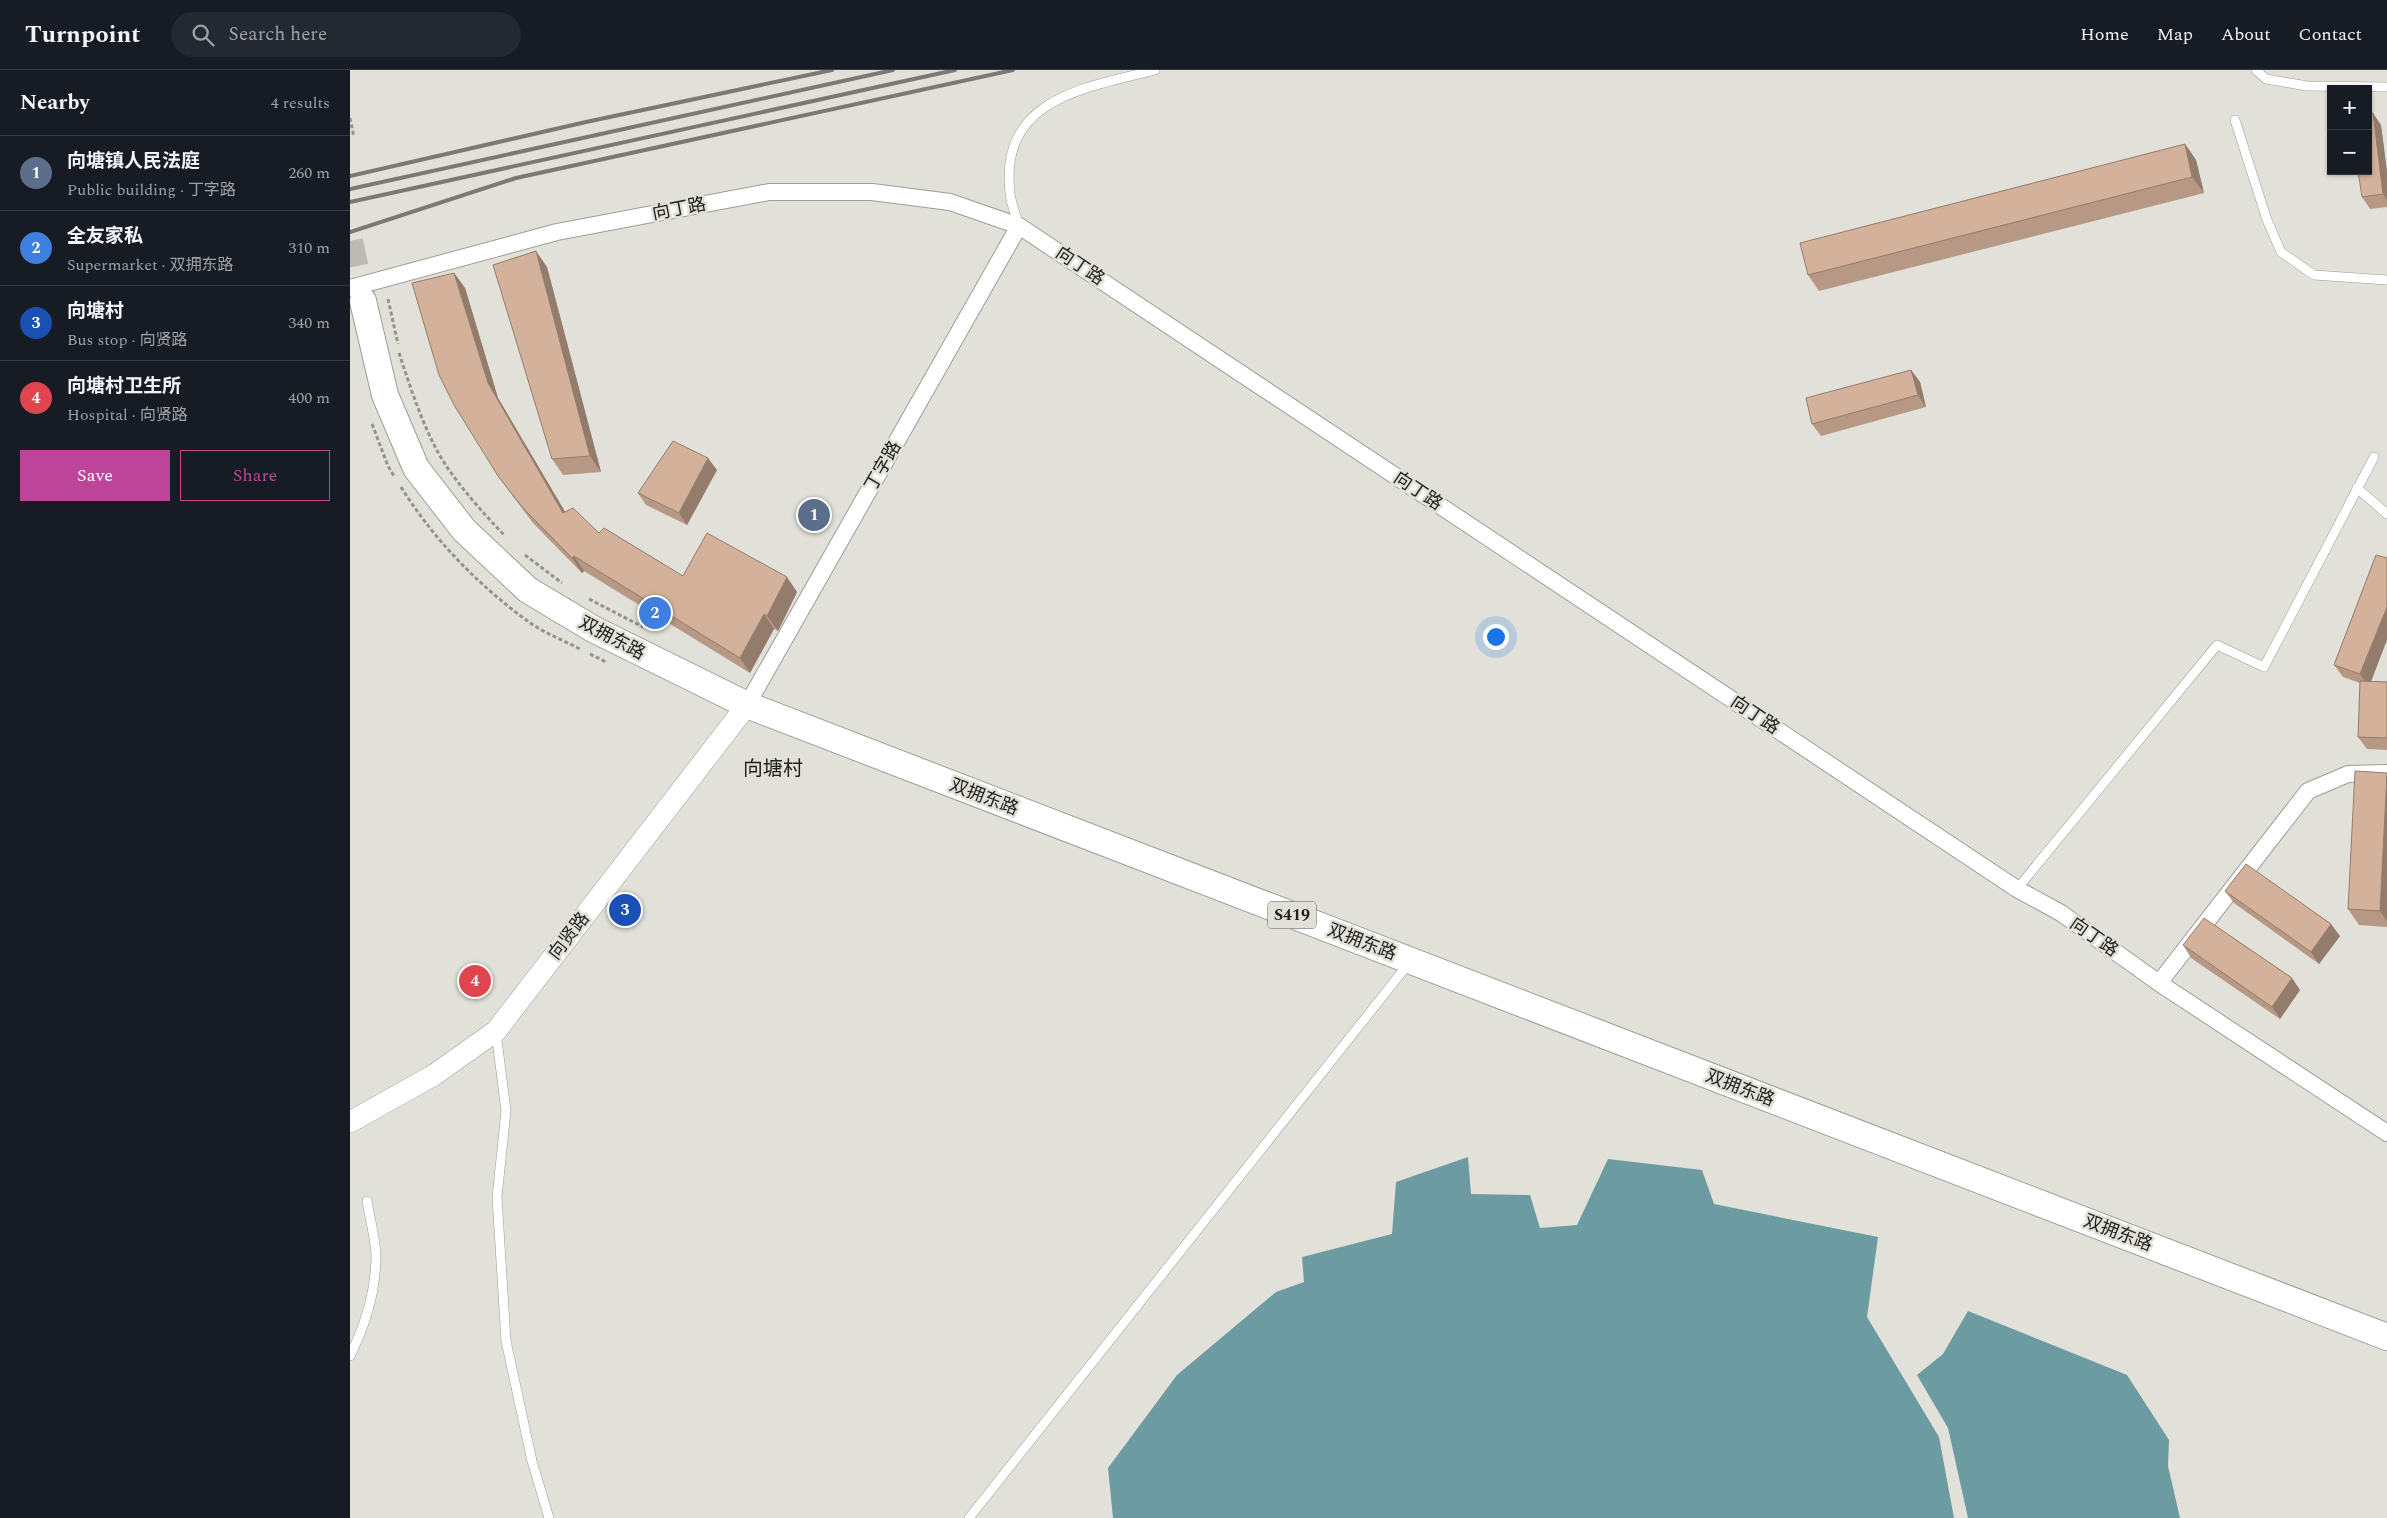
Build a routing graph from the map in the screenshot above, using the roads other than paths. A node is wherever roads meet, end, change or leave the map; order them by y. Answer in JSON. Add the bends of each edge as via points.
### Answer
{"nodes":[{"id":1,"x":1155,"y":70,"type":"edge"},
{"id":2,"x":2256,"y":70,"type":"edge"},
{"id":3,"x":2387,"y":87,"type":"edge"},
{"id":4,"x":2235,"y":120,"type":"dead end"},
{"id":5,"x":1020,"y":226,"type":"junction"},
{"id":6,"x":2387,"y":280,"type":"edge"},
{"id":7,"x":367,"y":296,"type":"edge"},
{"id":8,"x":2374,"y":457,"type":"dead end"},
{"id":9,"x":2357,"y":488,"type":"junction"},
{"id":10,"x":2387,"y":514,"type":"edge"},
{"id":11,"x":747,"y":705,"type":"junction"},
{"id":12,"x":2387,"y":773,"type":"edge"},
{"id":13,"x":2017,"y":889,"type":"junction"},
{"id":14,"x":1411,"y":961,"type":"junction"},
{"id":15,"x":2159,"y":983,"type":"junction"},
{"id":16,"x":496,"y":1031,"type":"junction"},
{"id":17,"x":350,"y":1122,"type":"edge"},
{"id":18,"x":2387,"y":1133,"type":"edge"},
{"id":19,"x":367,"y":1201,"type":"dead end"},
{"id":20,"x":2387,"y":1337,"type":"edge"},
{"id":21,"x":350,"y":1356,"type":"edge"},
{"id":22,"x":549,"y":1518,"type":"edge"},
{"id":23,"x":969,"y":1518,"type":"edge"}],
"edges":[{"from":1,"to":5,"type":"lane","via":[[1049,102],[1024,125],[1014,142],[1010,162],[1010,194]]},
{"from":2,"to":3,"type":"lane","via":[[2266,79],[2307,86]]},
{"from":4,"to":6,"type":"lane","via":[[2281,252],[2314,275]]},
{"from":5,"to":7,"type":"street","name":"向丁路","via":[[950,202],[872,192],[769,192],[556,232]]},
{"from":5,"to":11,"type":"street","name":"丁字路"},
{"from":5,"to":13,"type":"street","name":"向丁路"},
{"from":7,"to":11,"type":"main road","name":"双拥东路","number":"S419","via":[[385,395],[416,468],[464,530],[528,590],[592,629]]},
{"from":8,"to":9,"type":"lane"},
{"from":9,"to":10,"type":"lane"},
{"from":9,"to":13,"type":"lane","via":[[2264,666],[2217,645]]},
{"from":11,"to":14,"type":"main road","name":"双拥东路","number":"S419"},
{"from":11,"to":16,"type":"street","name":"向贤路"},
{"from":12,"to":15,"type":"street","via":[[2348,774],[2308,791]]},
{"from":13,"to":15,"type":"street","name":"向丁路","via":[[2061,914]]},
{"from":14,"to":20,"type":"main road","name":"双拥东路","number":"S419"},
{"from":14,"to":23,"type":"lane"},
{"from":15,"to":18,"type":"street","name":"向丁路"},
{"from":16,"to":17,"type":"street","name":"向贤路","via":[[434,1075]]},
{"from":16,"to":22,"type":"lane","via":[[506,1112],[497,1197],[506,1341],[532,1461]]},
{"from":19,"to":21,"type":"lane","via":[[376,1254],[373,1292],[363,1329]]}]}
